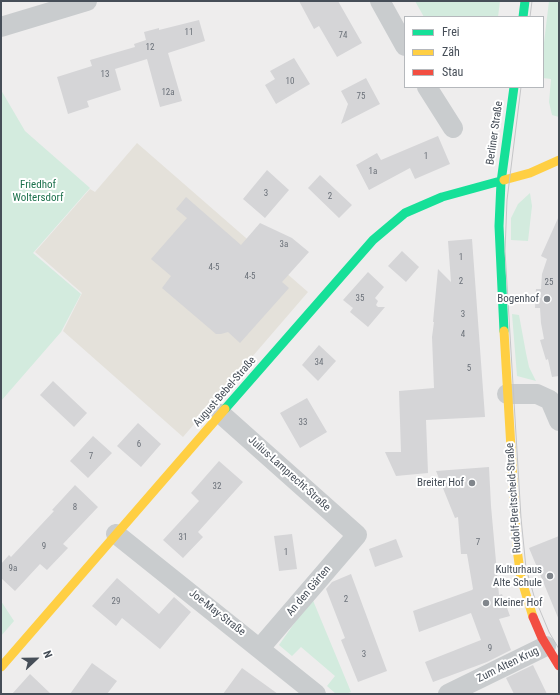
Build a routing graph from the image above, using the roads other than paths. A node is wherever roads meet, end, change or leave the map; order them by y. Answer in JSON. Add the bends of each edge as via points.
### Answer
{"nodes":[{"id":1,"x":87,"y":1,"type":"edge"},
{"id":2,"x":380,"y":1,"type":"edge"},
{"id":3,"x":525,"y":1,"type":"edge"},
{"id":4,"x":523,"y":16,"type":"edge"},
{"id":5,"x":1,"y":26,"type":"edge"},
{"id":6,"x":404,"y":44,"type":"edge"},
{"id":7,"x":428,"y":88,"type":"edge"},
{"id":8,"x":514,"y":88,"type":"edge"},
{"id":9,"x":453,"y":128,"type":"dead end"},
{"id":10,"x":559,"y":160,"type":"edge"},
{"id":11,"x":501,"y":182,"type":"junction"},
{"id":12,"x":507,"y":394,"type":"junction"},
{"id":13,"x":221,"y":414,"type":"junction"},
{"id":14,"x":559,"y":421,"type":"edge"},
{"id":15,"x":116,"y":534,"type":"junction"},
{"id":16,"x":357,"y":535,"type":"joint"},
{"id":17,"x":546,"y":646,"type":"junction"},
{"id":18,"x":260,"y":648,"type":"junction"},
{"id":19,"x":559,"y":666,"type":"edge"},
{"id":20,"x":1,"y":667,"type":"edge"},
{"id":21,"x":316,"y":694,"type":"edge"},
{"id":22,"x":448,"y":694,"type":"edge"}],
"edges":[{"from":1,"to":5,"type":"street"},
{"from":2,"to":6,"type":"street"},
{"from":3,"to":4,"type":"street"},
{"from":7,"to":9,"type":"street"},
{"from":8,"to":11,"type":"street","name":"Berliner Straße"},
{"from":10,"to":11,"type":"street","name":"August-Bebel-Straße"},
{"from":11,"to":12,"type":"street","name":"Rudolf-Breitscheid-Straße","via":[[500,266]]},
{"from":11,"to":13,"type":"street","name":"August-Bebel-Straße","via":[[442,197],[405,213],[373,240]]},
{"from":12,"to":14,"type":"street","via":[[537,394],[550,400]]},
{"from":12,"to":17,"type":"street","name":"Rudolf-Breitscheid-Straße","via":[[519,567],[532,615]]},
{"from":13,"to":15,"type":"street","name":"August-Bebel-Straße"},
{"from":13,"to":16,"type":"street","name":"Julius-Lamprecht-Straße"},
{"from":15,"to":18,"type":"street","name":"Joe-May-Straße"},
{"from":15,"to":20,"type":"street","name":"August-Bebel-Straße"},
{"from":16,"to":18,"type":"street","name":"An den Gärten"},
{"from":17,"to":19,"type":"street","name":"Rudolf-Breitscheid-Straße"},
{"from":17,"to":22,"type":"street","name":"Zum Alten Krug"},
{"from":18,"to":21,"type":"street","name":"Joe-May-Straße"}]}
